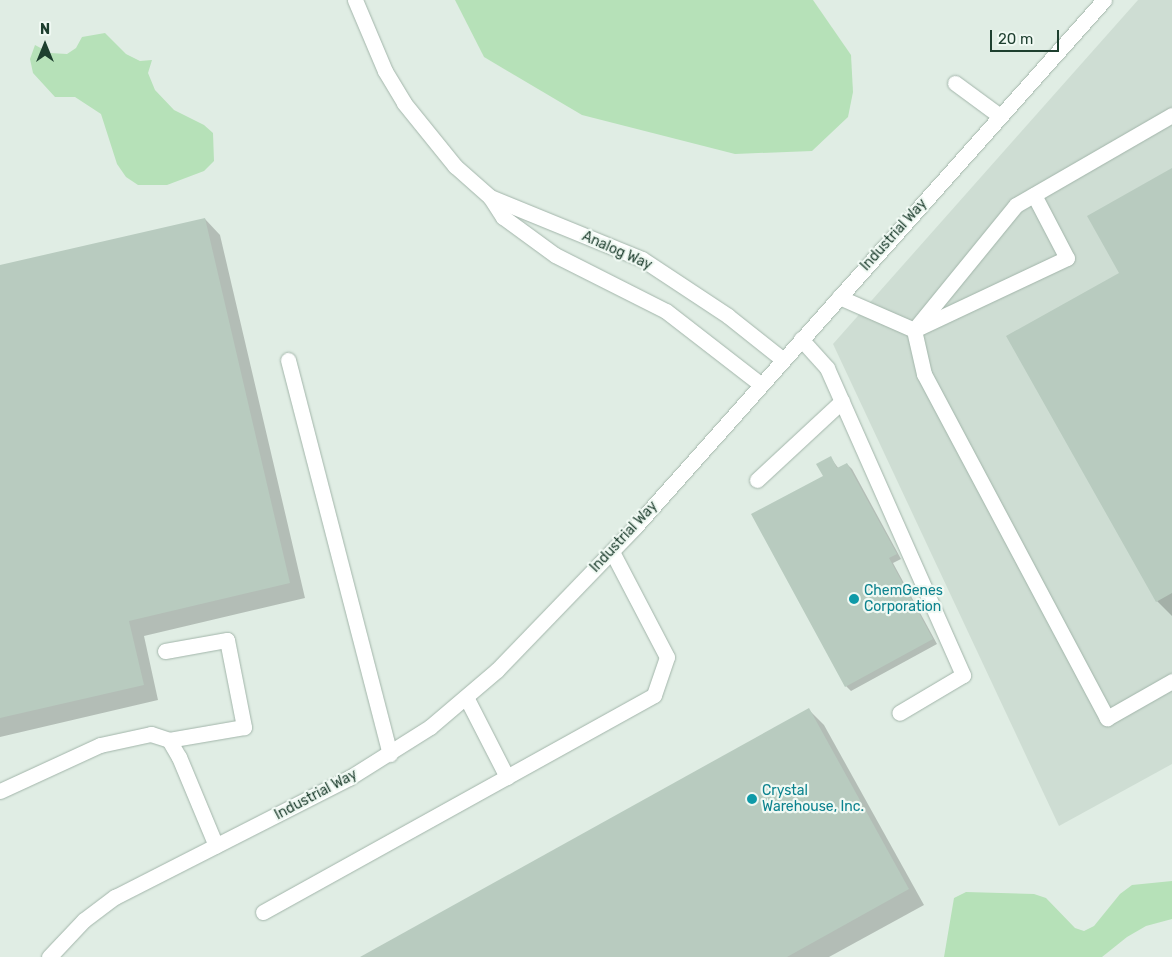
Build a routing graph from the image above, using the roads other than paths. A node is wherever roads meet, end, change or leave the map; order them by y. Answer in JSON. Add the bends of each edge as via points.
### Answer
{"nodes":[{"id":1,"x":356,"y":0,"type":"edge"},
{"id":2,"x":1104,"y":0,"type":"edge"},
{"id":3,"x":955,"y":82,"type":"dead end"},
{"id":4,"x":1000,"y":116,"type":"junction"},
{"id":5,"x":1172,"y":116,"type":"edge"},
{"id":6,"x":1034,"y":195,"type":"junction"},
{"id":7,"x":490,"y":197,"type":"junction"},
{"id":8,"x":838,"y":297,"type":"junction"},
{"id":9,"x":914,"y":330,"type":"junction"},
{"id":10,"x":801,"y":340,"type":"junction"},
{"id":11,"x":782,"y":359,"type":"junction"},
{"id":12,"x":288,"y":360,"type":"dead end"},
{"id":13,"x":760,"y":384,"type":"junction"},
{"id":14,"x":842,"y":401,"type":"junction"},
{"id":15,"x":757,"y":480,"type":"dead end"},
{"id":16,"x":612,"y":552,"type":"junction"},
{"id":17,"x":165,"y":652,"type":"dead end"},
{"id":18,"x":1172,"y":681,"type":"edge"},
{"id":19,"x":466,"y":698,"type":"junction"},
{"id":20,"x":899,"y":713,"type":"dead end"},
{"id":21,"x":169,"y":740,"type":"junction"},
{"id":22,"x":390,"y":754,"type":"junction"},
{"id":23,"x":507,"y":777,"type":"junction"},
{"id":24,"x":0,"y":791,"type":"edge"},
{"id":25,"x":216,"y":846,"type":"junction"},
{"id":26,"x":263,"y":912,"type":"dead end"},
{"id":27,"x":49,"y":957,"type":"edge"}],
"edges":[{"from":1,"to":7,"type":"street","name":"Analog Way","via":[[381,62],[404,103],[455,166]]},
{"from":2,"to":4,"type":"street","name":"Industrial Way"},
{"from":3,"to":4,"type":"street"},
{"from":4,"to":8,"type":"street","name":"Industrial Way"},
{"from":5,"to":6,"type":"street"},
{"from":6,"to":9,"type":"street","via":[[1016,205]]},
{"from":6,"to":9,"type":"street","via":[[1067,258]]},
{"from":7,"to":11,"type":"street","name":"Analog Way","via":[[642,259],[728,316]]},
{"from":7,"to":13,"type":"street","name":"Analog Way","via":[[503,218],[520,232],[555,256],[666,311]]},
{"from":8,"to":9,"type":"street"},
{"from":8,"to":10,"type":"street","name":"Industrial Way"},
{"from":9,"to":18,"type":"street","via":[[924,374],[1107,718]]},
{"from":10,"to":11,"type":"street","name":"Industrial Way"},
{"from":10,"to":14,"type":"street","via":[[827,368]]},
{"from":11,"to":13,"type":"street","name":"Industrial Way"},
{"from":12,"to":22,"type":"street"},
{"from":13,"to":16,"type":"street","name":"Industrial Way"},
{"from":14,"to":15,"type":"street"},
{"from":14,"to":20,"type":"street","via":[[963,675]]},
{"from":16,"to":19,"type":"street","name":"Industrial Way","via":[[530,638]]},
{"from":16,"to":23,"type":"street","via":[[667,657],[654,695]]},
{"from":17,"to":21,"type":"street","via":[[227,640],[244,728]]},
{"from":19,"to":22,"type":"street","name":"Industrial Way"},
{"from":19,"to":23,"type":"street"},
{"from":21,"to":24,"type":"street","via":[[151,734],[100,745]]},
{"from":21,"to":25,"type":"street"},
{"from":22,"to":25,"type":"street","name":"Industrial Way","via":[[299,806]]},
{"from":23,"to":26,"type":"street"},
{"from":25,"to":27,"type":"street","name":"Industrial Way","via":[[115,897],[84,920]]}]}
